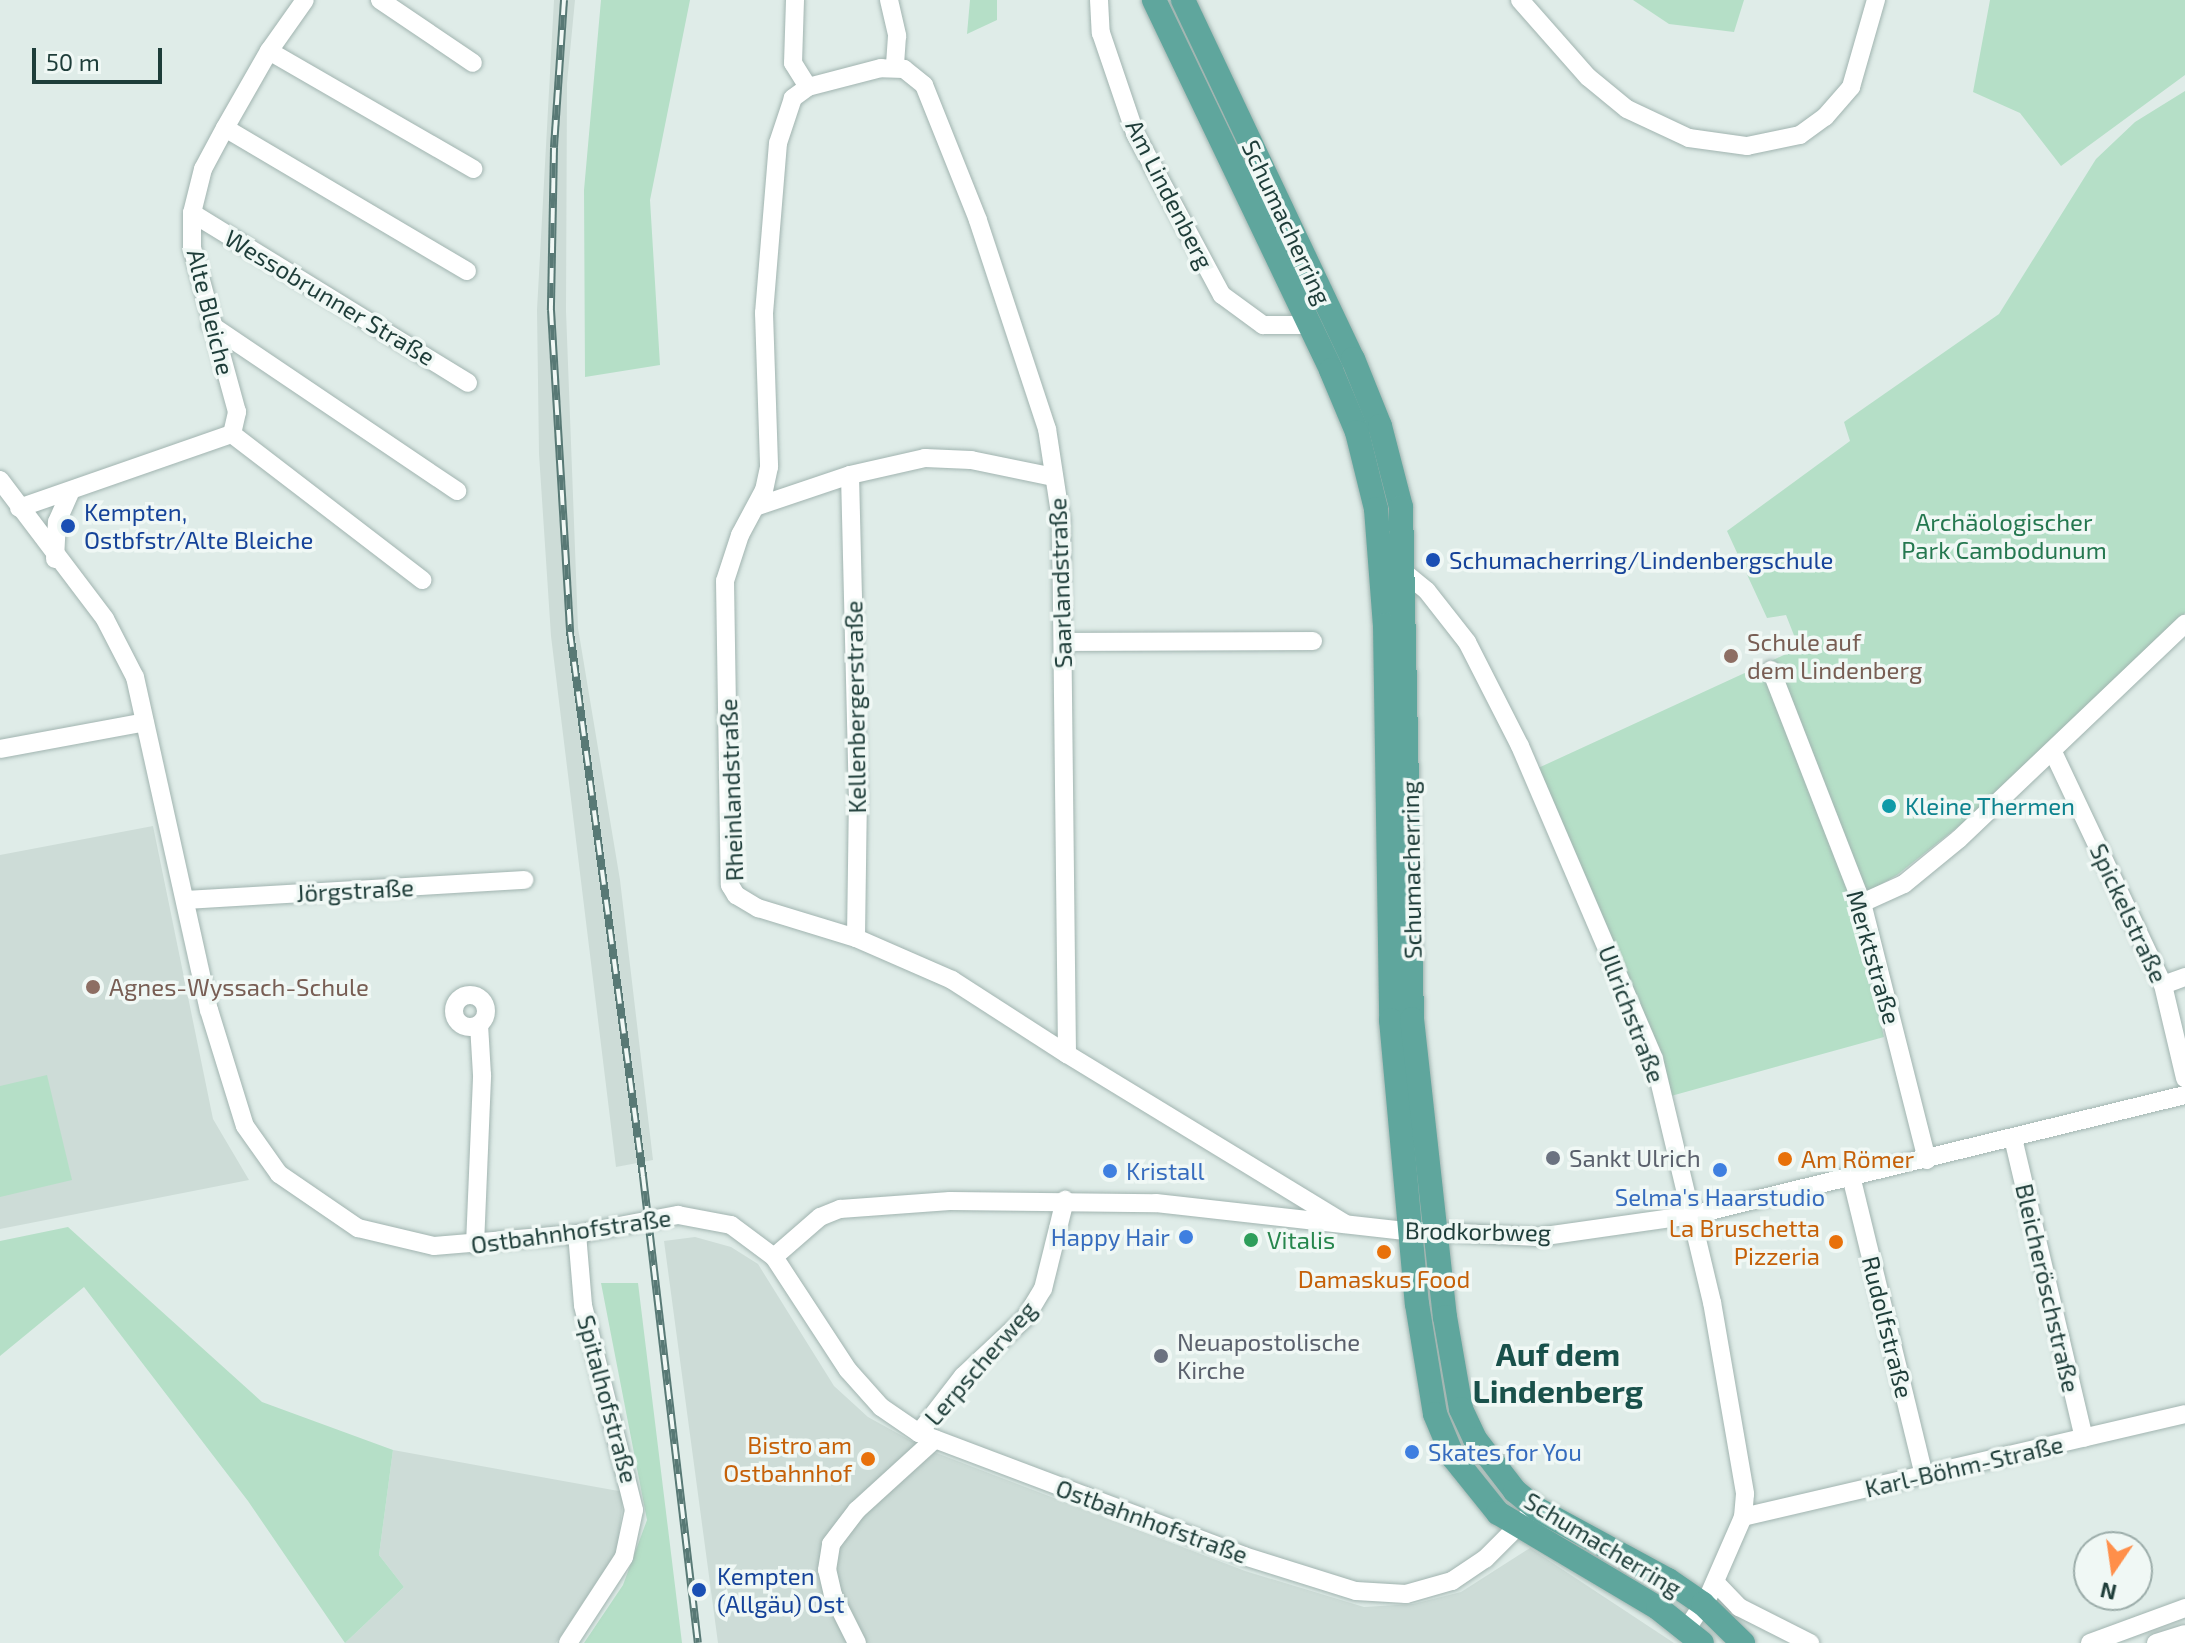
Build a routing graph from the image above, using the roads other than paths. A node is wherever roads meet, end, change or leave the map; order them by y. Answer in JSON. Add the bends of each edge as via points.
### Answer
{"nodes":[{"id":1,"x":305,"y":0,"type":"edge"},
{"id":2,"x":380,"y":0,"type":"edge"},
{"id":3,"x":795,"y":0,"type":"edge"},
{"id":4,"x":889,"y":0,"type":"edge"},
{"id":5,"x":1099,"y":0,"type":"edge"},
{"id":6,"x":1154,"y":0,"type":"edge"},
{"id":7,"x":1183,"y":0,"type":"edge"},
{"id":8,"x":1520,"y":0,"type":"edge"},
{"id":9,"x":1876,"y":0,"type":"edge"},
{"id":10,"x":269,"y":51,"type":"junction"},
{"id":11,"x":473,"y":63,"type":"dead end"},
{"id":12,"x":895,"y":68,"type":"junction"},
{"id":13,"x":800,"y":93,"type":"junction"},
{"id":14,"x":225,"y":128,"type":"junction"},
{"id":15,"x":473,"y":169,"type":"dead end"},
{"id":16,"x":192,"y":213,"type":"junction"},
{"id":17,"x":467,"y":271,"type":"dead end"},
{"id":18,"x":211,"y":325,"type":"junction"},
{"id":19,"x":1308,"y":325,"type":"junction"},
{"id":20,"x":468,"y":383,"type":"dead end"},
{"id":21,"x":232,"y":434,"type":"junction"},
{"id":22,"x":850,"y":475,"type":"junction"},
{"id":23,"x":1054,"y":477,"type":"junction"},
{"id":24,"x":0,"y":480,"type":"edge"},
{"id":25,"x":71,"y":491,"type":"junction"},
{"id":26,"x":457,"y":491,"type":"dead end"},
{"id":27,"x":758,"y":506,"type":"junction"},
{"id":28,"x":19,"y":508,"type":"junction"},
{"id":29,"x":55,"y":559,"type":"junction"},
{"id":30,"x":1405,"y":573,"type":"junction"},
{"id":31,"x":422,"y":580,"type":"dead end"},
{"id":32,"x":1396,"y":623,"type":"junction"},
{"id":33,"x":2185,"y":624,"type":"edge"},
{"id":34,"x":1313,"y":641,"type":"dead end"},
{"id":35,"x":1063,"y":642,"type":"junction"},
{"id":36,"x":1397,"y":658,"type":"junction"},
{"id":37,"x":1771,"y":670,"type":"dead end"},
{"id":38,"x":145,"y":722,"type":"junction"},
{"id":39,"x":0,"y":749,"type":"edge"},
{"id":40,"x":2054,"y":754,"type":"junction"},
{"id":41,"x":524,"y":880,"type":"dead end"},
{"id":42,"x":186,"y":900,"type":"junction"},
{"id":43,"x":1862,"y":903,"type":"junction"},
{"id":44,"x":856,"y":938,"type":"junction"},
{"id":45,"x":2185,"y":977,"type":"edge"},
{"id":46,"x":2163,"y":985,"type":"junction"},
{"id":47,"x":479,"y":1025,"type":"dead end"},
{"id":48,"x":1067,"y":1054,"type":"junction"},
{"id":49,"x":2185,"y":1078,"type":"edge"},
{"id":50,"x":2185,"y":1095,"type":"edge"},
{"id":51,"x":2013,"y":1138,"type":"junction"},
{"id":52,"x":1927,"y":1160,"type":"junction"},
{"id":53,"x":1852,"y":1180,"type":"junction"},
{"id":54,"x":1065,"y":1200,"type":"junction"},
{"id":55,"x":1693,"y":1215,"type":"junction"},
{"id":56,"x":1345,"y":1224,"type":"junction"},
{"id":57,"x":1409,"y":1230,"type":"junction"},
{"id":58,"x":1436,"y":1233,"type":"junction"},
{"id":59,"x":577,"y":1234,"type":"junction"},
{"id":60,"x":475,"y":1245,"type":"junction"},
{"id":61,"x":774,"y":1257,"type":"junction"},
{"id":62,"x":2185,"y":1414,"type":"edge"},
{"id":63,"x":927,"y":1436,"type":"junction"},
{"id":64,"x":2084,"y":1438,"type":"junction"},
{"id":65,"x":1924,"y":1475,"type":"junction"},
{"id":66,"x":1537,"y":1509,"type":"junction"},
{"id":67,"x":1743,"y":1517,"type":"junction"},
{"id":68,"x":1517,"y":1528,"type":"junction"},
{"id":69,"x":1715,"y":1582,"type":"junction"},
{"id":70,"x":1703,"y":1604,"type":"junction"},
{"id":71,"x":2185,"y":1608,"type":"edge"},
{"id":72,"x":2185,"y":1634,"type":"edge"},
{"id":73,"x":1694,"y":1636,"type":"edge"},
{"id":74,"x":568,"y":1643,"type":"edge"},
{"id":75,"x":857,"y":1643,"type":"edge"},
{"id":76,"x":1743,"y":1643,"type":"edge"},
{"id":77,"x":1810,"y":1643,"type":"edge"},
{"id":78,"x":2090,"y":1643,"type":"edge"},
{"id":79,"x":2156,"y":1643,"type":"edge"}],
"edges":[{"from":1,"to":10,"type":"street","name":"Alte Bleiche"},
{"from":2,"to":11,"type":"street"},
{"from":3,"to":13,"type":"street","via":[[793,63]]},
{"from":4,"to":12,"type":"street","via":[[897,36]]},
{"from":5,"to":19,"type":"street","name":"Am Lindenberg","via":[[1101,33],[1135,133],[1222,295],[1263,325]]},
{"from":6,"to":19,"type":"main road","name":"Schumacherring"},
{"from":7,"to":30,"type":"main road","name":"Schumacherring","via":[[1380,426],[1401,507]]},
{"from":8,"to":9,"type":"street","via":[[1588,77],[1627,109],[1689,138],[1747,146],[1800,135],[1825,117],[1851,87]]},
{"from":10,"to":14,"type":"street","name":"Alte Bleiche"},
{"from":10,"to":15,"type":"street"},
{"from":12,"to":13,"type":"street"},
{"from":12,"to":23,"type":"street","name":"Saarlandstraße","via":[[914,73],[924,85],[978,220],[1047,429]]},
{"from":13,"to":27,"type":"street","name":"Rheinlandstraße","via":[[778,143],[771,208],[764,313],[769,467]]},
{"from":14,"to":16,"type":"street","name":"Alte Bleiche","via":[[203,169]]},
{"from":14,"to":17,"type":"street"},
{"from":16,"to":18,"type":"street","name":"Alte Bleiche","via":[[192,248]]},
{"from":16,"to":20,"type":"street","name":"Wessobrunner Straße"},
{"from":18,"to":21,"type":"street","name":"Alte Bleiche","via":[[237,412]]},
{"from":18,"to":26,"type":"street"},
{"from":19,"to":32,"type":"main road","name":"Schumacherring","via":[[1357,432]]},
{"from":21,"to":25,"type":"street"},
{"from":21,"to":31,"type":"street"},
{"from":22,"to":23,"type":"street","via":[[925,458],[971,460]]},
{"from":22,"to":27,"type":"street"},
{"from":22,"to":44,"type":"street","name":"Kellenbergerstraße"},
{"from":23,"to":35,"type":"street","name":"Saarlandstraße","via":[[1061,520]]},
{"from":24,"to":28,"type":"street","name":"Ostbahnhofstraße"},
{"from":25,"to":28,"type":"street"},
{"from":25,"to":29,"type":"street","via":[[57,522]]},
{"from":27,"to":44,"type":"street","name":"Rheinlandstraße","via":[[740,535],[725,581],[730,885],[758,908]]},
{"from":28,"to":29,"type":"street","name":"Ostbahnhofstraße"},
{"from":29,"to":38,"type":"street","name":"Ostbahnhofstraße","via":[[105,619],[135,677]]},
{"from":30,"to":32,"type":"main road","name":"Schumacherring"},
{"from":30,"to":55,"type":"street","name":"Ullrichstraße","via":[[1427,591],[1467,642],[1520,746],[1654,1059]]},
{"from":32,"to":36,"type":"main road","name":"Schumacherring"},
{"from":33,"to":40,"type":"street"},
{"from":34,"to":35,"type":"street"},
{"from":35,"to":48,"type":"street","name":"Saarlandstraße"},
{"from":36,"to":57,"type":"main road","name":"Schumacherring","via":[[1391,1020]]},
{"from":36,"to":58,"type":"main road","name":"Schumacherring","via":[[1412,1019]]},
{"from":37,"to":43,"type":"street","name":"Merktstraße"},
{"from":38,"to":39,"type":"street"},
{"from":38,"to":42,"type":"street","name":"Ostbahnhofstraße"},
{"from":40,"to":43,"type":"street","via":[[1904,884]]},
{"from":40,"to":46,"type":"street","name":"Spickelstraße"},
{"from":41,"to":42,"type":"street","name":"Jörgstraße"},
{"from":42,"to":60,"type":"street","name":"Ostbahnhofstraße","via":[[209,1010],[245,1126],[279,1174],[358,1228],[434,1246]]},
{"from":43,"to":52,"type":"street","name":"Merktstraße"},
{"from":44,"to":48,"type":"street","name":"Rheinlandstraße","via":[[952,980]]},
{"from":45,"to":46,"type":"street"},
{"from":46,"to":49,"type":"street","name":"Spickelstraße"},
{"from":47,"to":60,"type":"street"},
{"from":48,"to":56,"type":"street","name":"Rheinlandstraße"},
{"from":50,"to":51,"type":"street","name":"Brodkorbweg"},
{"from":51,"to":52,"type":"street","name":"Brodkorbweg"},
{"from":51,"to":64,"type":"street","name":"Bleicheröschstraße"},
{"from":52,"to":53,"type":"street","name":"Brodkorbweg"},
{"from":53,"to":55,"type":"street","name":"Brodkorbweg"},
{"from":53,"to":65,"type":"street","name":"Rudolfstraße"},
{"from":54,"to":56,"type":"street","name":"Brodkorbweg","via":[[1156,1203]]},
{"from":54,"to":61,"type":"street","name":"Brodkorbweg","via":[[840,1209],[820,1217]]},
{"from":54,"to":63,"type":"street","name":"Lerpscherweg","via":[[1043,1289],[1026,1317],[963,1376]]},
{"from":55,"to":58,"type":"street","name":"Brodkorbweg","via":[[1538,1237]]},
{"from":55,"to":67,"type":"street","name":"Ullrichstraße","via":[[1733,1426]]},
{"from":56,"to":57,"type":"street","name":"Brodkorbweg"},
{"from":57,"to":58,"type":"street","name":"Brodkorbweg"},
{"from":57,"to":68,"type":"main road","name":"Schumacherring","via":[[1435,1414],[1475,1489]]},
{"from":58,"to":66,"type":"main road","name":"Schumacherring","via":[[1461,1409],[1494,1468]]},
{"from":59,"to":60,"type":"street","name":"Ostbahnhofstraße"},
{"from":59,"to":61,"type":"street","name":"Ostbahnhofstraße","via":[[678,1215],[731,1225]]},
{"from":59,"to":74,"type":"street","name":"Spitalhofstraße","via":[[583,1305],[634,1510],[624,1557]]},
{"from":61,"to":63,"type":"street","name":"Ostbahnhofstraße","via":[[848,1370],[881,1407]]},
{"from":62,"to":64,"type":"street","name":"Karl-Böhm-Straße"},
{"from":63,"to":68,"type":"street","name":"Ostbahnhofstraße","via":[[1244,1556],[1356,1591],[1406,1594],[1433,1589],[1485,1559]]},
{"from":63,"to":75,"type":"street","name":"Lerpscherweg","via":[[831,1544],[827,1570],[833,1595]]},
{"from":64,"to":65,"type":"street","name":"Karl-Böhm-Straße"},
{"from":65,"to":67,"type":"street","name":"Karl-Böhm-Straße"},
{"from":66,"to":68,"type":"street","name":"Ostbahnhofstraße"},
{"from":66,"to":70,"type":"main road","name":"Schumacherring"},
{"from":67,"to":69,"type":"street","name":"Ullrichstraße"},
{"from":68,"to":73,"type":"main road","name":"Schumacherring","via":[[1658,1608]]},
{"from":69,"to":70,"type":"street","name":"Ullrichstraße"},
{"from":69,"to":77,"type":"street","via":[[1739,1607]]},
{"from":70,"to":73,"type":"street","name":"Ullrichstraße"},
{"from":70,"to":76,"type":"main road","name":"Schumacherring"},
{"from":71,"to":78,"type":"street"},
{"from":72,"to":79,"type":"street"}]}
